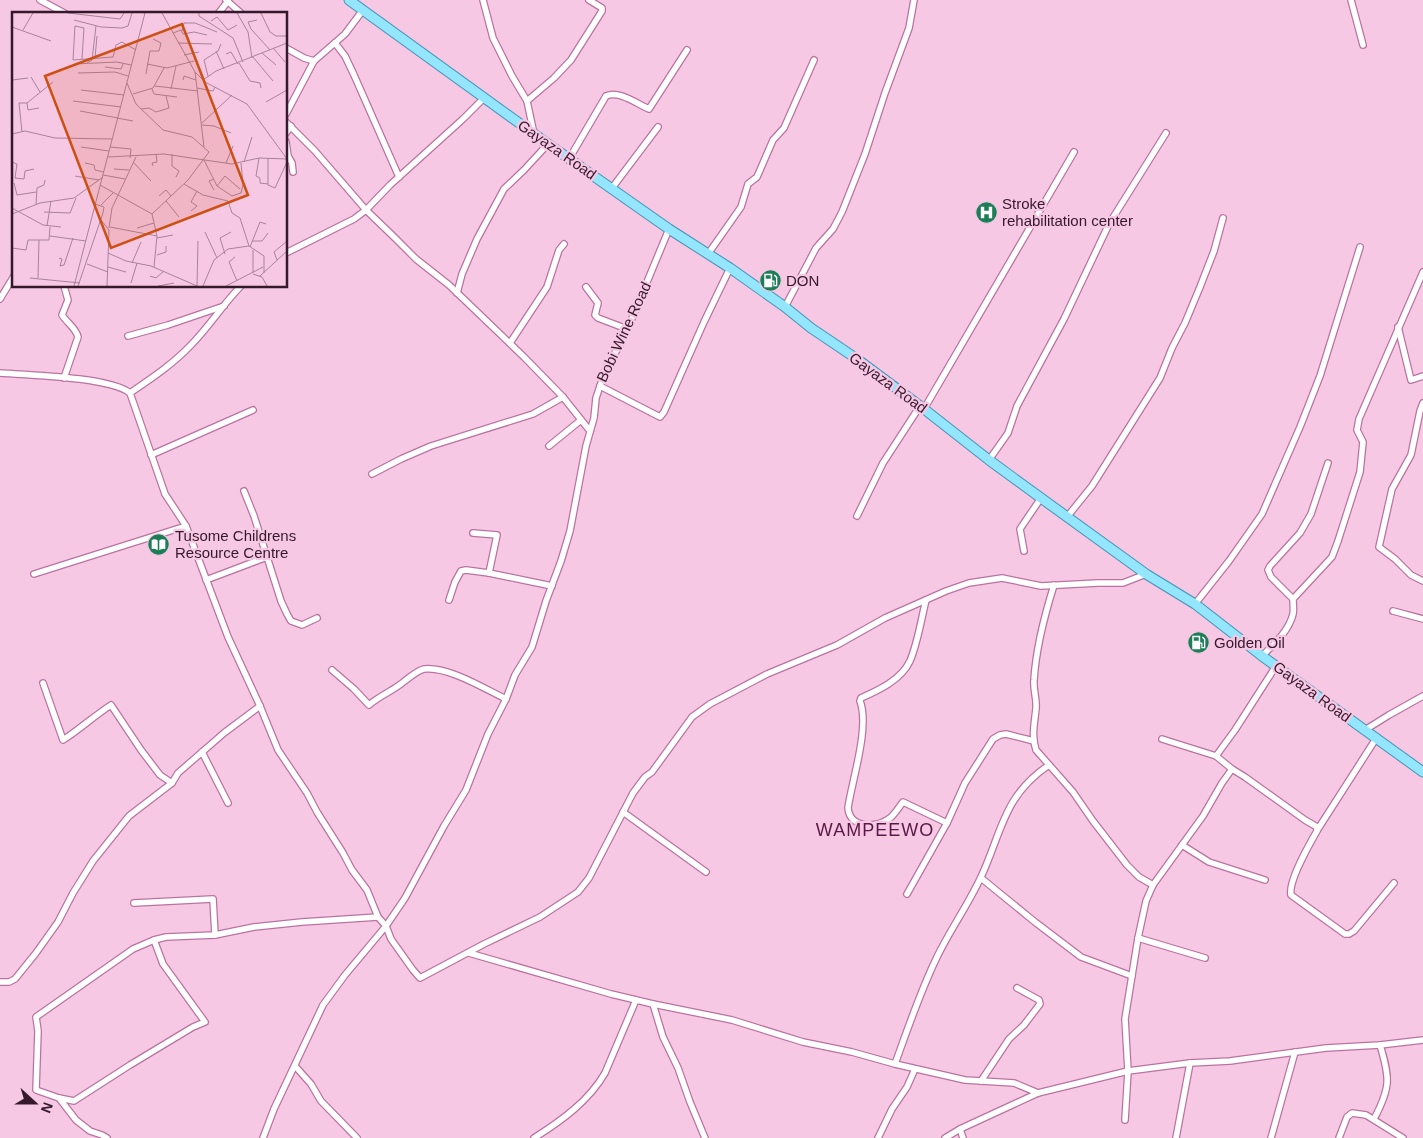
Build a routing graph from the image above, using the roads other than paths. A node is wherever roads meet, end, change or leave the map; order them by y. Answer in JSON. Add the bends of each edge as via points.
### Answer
{"nodes":[{"id":1,"x":40,"y":0,"type":"edge"},
{"id":2,"x":349,"y":0,"type":"edge"},
{"id":3,"x":483,"y":0,"type":"edge"},
{"id":4,"x":589,"y":0,"type":"edge"},
{"id":5,"x":914,"y":0,"type":"edge"},
{"id":6,"x":1351,"y":0,"type":"edge"},
{"id":7,"x":227,"y":1,"type":"edge"},
{"id":8,"x":363,"y":10,"type":"junction"},
{"id":9,"x":62,"y":12,"type":"edge"},
{"id":10,"x":219,"y":12,"type":"edge"},
{"id":11,"x":240,"y":12,"type":"edge"},
{"id":12,"x":335,"y":43,"type":"junction"},
{"id":13,"x":1363,"y":45,"type":"dead end"},
{"id":14,"x":288,"y":49,"type":"edge"},
{"id":15,"x":686,"y":50,"type":"dead end"},
{"id":16,"x":814,"y":60,"type":"dead end"},
{"id":17,"x":314,"y":61,"type":"junction"},
{"id":18,"x":484,"y":98,"type":"junction"},
{"id":19,"x":527,"y":100,"type":"junction"},
{"id":20,"x":288,"y":111,"type":"edge"},
{"id":21,"x":289,"y":124,"type":"edge"},
{"id":22,"x":658,"y":127,"type":"dead end"},
{"id":23,"x":1166,"y":132,"type":"dead end"},
{"id":24,"x":534,"y":134,"type":"junction"},
{"id":25,"x":548,"y":144,"type":"junction"},
{"id":26,"x":1074,"y":152,"type":"dead end"},
{"id":27,"x":288,"y":156,"type":"edge"},
{"id":28,"x":570,"y":159,"type":"junction"},
{"id":29,"x":293,"y":172,"type":"dead end"},
{"id":30,"x":399,"y":177,"type":"junction"},
{"id":31,"x":612,"y":188,"type":"junction"},
{"id":32,"x":366,"y":210,"type":"junction"},
{"id":33,"x":1223,"y":218,"type":"dead end"},
{"id":34,"x":669,"y":229,"type":"junction"},
{"id":35,"x":564,"y":244,"type":"dead end"},
{"id":36,"x":1360,"y":247,"type":"dead end"},
{"id":37,"x":288,"y":253,"type":"edge"},
{"id":38,"x":708,"y":254,"type":"junction"},
{"id":39,"x":730,"y":268,"type":"junction"},
{"id":40,"x":1423,"y":272,"type":"edge"},
{"id":41,"x":12,"y":279,"type":"edge"},
{"id":42,"x":586,"y":287,"type":"dead end"},
{"id":43,"x":65,"y":288,"type":"edge"},
{"id":44,"x":239,"y":288,"type":"edge"},
{"id":45,"x":457,"y":293,"type":"junction"},
{"id":46,"x":0,"y":299,"type":"edge"},
{"id":47,"x":224,"y":306,"type":"junction"},
{"id":48,"x":785,"y":307,"type":"junction"},
{"id":49,"x":1398,"y":327,"type":"junction"},
{"id":50,"x":626,"y":330,"type":"junction"},
{"id":51,"x":128,"y":336,"type":"dead end"},
{"id":52,"x":510,"y":343,"type":"junction"},
{"id":53,"x":0,"y":372,"type":"edge"},
{"id":54,"x":1423,"y":376,"type":"edge"},
{"id":55,"x":64,"y":378,"type":"junction"},
{"id":56,"x":600,"y":386,"type":"junction"},
{"id":57,"x":130,"y":393,"type":"junction"},
{"id":58,"x":563,"y":397,"type":"junction"},
{"id":59,"x":1423,"y":403,"type":"edge"},
{"id":60,"x":922,"y":407,"type":"junction"},
{"id":61,"x":253,"y":410,"type":"dead end"},
{"id":62,"x":1421,"y":412,"type":"edge"},
{"id":63,"x":580,"y":420,"type":"junction"},
{"id":64,"x":590,"y":431,"type":"junction"},
{"id":65,"x":549,"y":446,"type":"dead end"},
{"id":66,"x":151,"y":455,"type":"junction"},
{"id":67,"x":988,"y":460,"type":"junction"},
{"id":68,"x":1328,"y":463,"type":"dead end"},
{"id":69,"x":372,"y":474,"type":"dead end"},
{"id":70,"x":244,"y":491,"type":"dead end"},
{"id":71,"x":1041,"y":498,"type":"junction"},
{"id":72,"x":857,"y":516,"type":"dead end"},
{"id":73,"x":1067,"y":517,"type":"junction"},
{"id":74,"x":186,"y":526,"type":"junction"},
{"id":75,"x":473,"y":533,"type":"dead end"},
{"id":76,"x":1024,"y":550,"type":"dead end"},
{"id":77,"x":267,"y":557,"type":"junction"},
{"id":78,"x":489,"y":573,"type":"junction"},
{"id":79,"x":34,"y":574,"type":"dead end"},
{"id":80,"x":1146,"y":574,"type":"junction"},
{"id":81,"x":206,"y":580,"type":"junction"},
{"id":82,"x":1423,"y":581,"type":"edge"},
{"id":83,"x":1054,"y":585,"type":"junction"},
{"id":84,"x":552,"y":586,"type":"junction"},
{"id":85,"x":1293,"y":598,"type":"junction"},
{"id":86,"x":450,"y":600,"type":"dead end"},
{"id":87,"x":926,"y":600,"type":"junction"},
{"id":88,"x":1195,"y":604,"type":"junction"},
{"id":89,"x":1393,"y":611,"type":"dead end"},
{"id":90,"x":317,"y":618,"type":"dead end"},
{"id":91,"x":1423,"y":619,"type":"edge"},
{"id":92,"x":1262,"y":656,"type":"junction"},
{"id":93,"x":1276,"y":666,"type":"junction"},
{"id":94,"x":332,"y":670,"type":"dead end"},
{"id":95,"x":43,"y":683,"type":"dead end"},
{"id":96,"x":1423,"y":696,"type":"edge"},
{"id":97,"x":506,"y":700,"type":"junction"},
{"id":98,"x":260,"y":706,"type":"junction"},
{"id":99,"x":1365,"y":730,"type":"junction"},
{"id":100,"x":1376,"y":737,"type":"junction"},
{"id":101,"x":1162,"y":739,"type":"dead end"},
{"id":102,"x":1034,"y":740,"type":"junction"},
{"id":103,"x":202,"y":752,"type":"junction"},
{"id":104,"x":1216,"y":756,"type":"junction"},
{"id":105,"x":1049,"y":766,"type":"junction"},
{"id":106,"x":1232,"y":769,"type":"junction"},
{"id":107,"x":1423,"y":772,"type":"edge"},
{"id":108,"x":172,"y":783,"type":"junction"},
{"id":109,"x":228,"y":803,"type":"dead end"},
{"id":110,"x":623,"y":812,"type":"junction"},
{"id":111,"x":946,"y":823,"type":"junction"},
{"id":112,"x":1318,"y":829,"type":"junction"},
{"id":113,"x":1182,"y":845,"type":"junction"},
{"id":114,"x":706,"y":872,"type":"dead end"},
{"id":115,"x":981,"y":878,"type":"junction"},
{"id":116,"x":1266,"y":880,"type":"dead end"},
{"id":117,"x":1394,"y":883,"type":"dead end"},
{"id":118,"x":1153,"y":885,"type":"junction"},
{"id":119,"x":907,"y":894,"type":"dead end"},
{"id":120,"x":134,"y":904,"type":"dead end"},
{"id":121,"x":378,"y":917,"type":"junction"},
{"id":122,"x":386,"y":926,"type":"junction"},
{"id":123,"x":215,"y":935,"type":"junction"},
{"id":124,"x":1138,"y":938,"type":"junction"},
{"id":125,"x":154,"y":940,"type":"junction"},
{"id":126,"x":469,"y":953,"type":"junction"},
{"id":127,"x":1205,"y":958,"type":"dead end"},
{"id":128,"x":1132,"y":976,"type":"junction"},
{"id":129,"x":0,"y":982,"type":"edge"},
{"id":130,"x":1018,"y":988,"type":"dead end"},
{"id":131,"x":636,"y":1000,"type":"junction"},
{"id":132,"x":653,"y":1004,"type":"junction"},
{"id":133,"x":1423,"y":1040,"type":"edge"},
{"id":134,"x":1380,"y":1044,"type":"junction"},
{"id":135,"x":1295,"y":1052,"type":"junction"},
{"id":136,"x":894,"y":1064,"type":"junction"},
{"id":137,"x":1190,"y":1064,"type":"junction"},
{"id":138,"x":295,"y":1066,"type":"junction"},
{"id":139,"x":914,"y":1069,"type":"junction"},
{"id":140,"x":1128,"y":1072,"type":"junction"},
{"id":141,"x":981,"y":1081,"type":"junction"},
{"id":142,"x":1038,"y":1093,"type":"junction"},
{"id":143,"x":59,"y":1098,"type":"junction"},
{"id":144,"x":1125,"y":1120,"type":"dead end"},
{"id":145,"x":1374,"y":1120,"type":"junction"},
{"id":146,"x":960,"y":1129,"type":"junction"},
{"id":147,"x":107,"y":1138,"type":"edge"},
{"id":148,"x":263,"y":1138,"type":"edge"},
{"id":149,"x":357,"y":1138,"type":"edge"},
{"id":150,"x":534,"y":1138,"type":"edge"},
{"id":151,"x":704,"y":1138,"type":"edge"},
{"id":152,"x":878,"y":1138,"type":"edge"},
{"id":153,"x":945,"y":1138,"type":"edge"},
{"id":154,"x":963,"y":1138,"type":"edge"},
{"id":155,"x":1176,"y":1138,"type":"edge"},
{"id":156,"x":1271,"y":1138,"type":"edge"},
{"id":157,"x":1339,"y":1138,"type":"edge"},
{"id":158,"x":1403,"y":1138,"type":"edge"}],
"edges":[{"from":1,"to":9,"type":"street"},
{"from":2,"to":8,"type":"main road","name":"Gayaza Road"},
{"from":3,"to":19,"type":"street","via":[[493,38]]},
{"from":4,"to":19,"type":"street","via":[[602,11],[586,38],[554,78]]},
{"from":5,"to":48,"type":"street","via":[[909,28],[842,212],[833,229],[816,248]]},
{"from":6,"to":13,"type":"street"},
{"from":7,"to":10,"type":"street"},
{"from":7,"to":11,"type":"street"},
{"from":8,"to":12,"type":"street"},
{"from":8,"to":18,"type":"main road","name":"Gayaza Road"},
{"from":12,"to":17,"type":"street"},
{"from":12,"to":30,"type":"street","via":[[345,56]]},
{"from":14,"to":17,"type":"street"},
{"from":15,"to":28,"type":"street","via":[[649,109],[613,94],[606,96]]},
{"from":16,"to":38,"type":"street","via":[[784,128],[773,140],[757,177],[748,184],[741,207]]},
{"from":17,"to":20,"type":"street"},
{"from":18,"to":24,"type":"main road","name":"Gayaza Road"},
{"from":18,"to":30,"type":"street"},
{"from":19,"to":24,"type":"street"},
{"from":21,"to":32,"type":"street"},
{"from":22,"to":31,"type":"street"},
{"from":23,"to":67,"type":"street","via":[[1109,224],[1064,319],[1017,406],[1008,433]]},
{"from":24,"to":25,"type":"main road","name":"Gayaza Road"},
{"from":25,"to":28,"type":"main road","name":"Gayaza Road"},
{"from":25,"to":45,"type":"street","via":[[504,189],[477,239]]},
{"from":26,"to":60,"type":"street"},
{"from":27,"to":29,"type":"street"},
{"from":28,"to":31,"type":"main road","name":"Gayaza Road"},
{"from":30,"to":32,"type":"street"},
{"from":31,"to":34,"type":"main road","name":"Gayaza Road"},
{"from":32,"to":37,"type":"street"},
{"from":32,"to":45,"type":"street"},
{"from":33,"to":73,"type":"street","via":[[1200,287],[1160,378],[1092,486]]},
{"from":34,"to":38,"type":"main road","name":"Gayaza Road"},
{"from":34,"to":50,"type":"street","name":"Bobi Wine Road"},
{"from":35,"to":52,"type":"street","via":[[547,287]]},
{"from":36,"to":88,"type":"street","via":[[1320,376],[1262,514]]},
{"from":38,"to":39,"type":"main road","name":"Gayaza Road"},
{"from":39,"to":48,"type":"main road","name":"Gayaza Road"},
{"from":39,"to":56,"type":"street","via":[[660,417]]},
{"from":40,"to":49,"type":"street"},
{"from":41,"to":46,"type":"street"},
{"from":42,"to":50,"type":"street","via":[[598,302],[598,318]]},
{"from":43,"to":55,"type":"street","via":[[68,300],[62,315],[78,337]]},
{"from":44,"to":47,"type":"street"},
{"from":45,"to":52,"type":"street"},
{"from":47,"to":51,"type":"street"},
{"from":47,"to":57,"type":"street","via":[[168,367]]},
{"from":48,"to":60,"type":"main road","name":"Gayaza Road"},
{"from":49,"to":54,"type":"street","via":[[1411,380]]},
{"from":49,"to":85,"type":"street","via":[[1359,419],[1357,430],[1363,442],[1360,472],[1332,558]]},
{"from":50,"to":56,"type":"street","name":"Bobi Wine Road"},
{"from":52,"to":58,"type":"street"},
{"from":53,"to":55,"type":"street"},
{"from":55,"to":57,"type":"street","via":[[108,383]]},
{"from":56,"to":64,"type":"street","name":"Bobi Wine Road"},
{"from":57,"to":66,"type":"street"},
{"from":58,"to":63,"type":"street"},
{"from":58,"to":69,"type":"street","via":[[533,414],[431,446]]},
{"from":59,"to":62,"type":"street"},
{"from":60,"to":67,"type":"main road","name":"Gayaza Road"},
{"from":60,"to":72,"type":"street","via":[[883,463]]},
{"from":61,"to":66,"type":"street"},
{"from":62,"to":82,"type":"street","via":[[1411,455],[1392,489],[1379,547],[1411,575]]},
{"from":63,"to":64,"type":"street"},
{"from":63,"to":65,"type":"street"},
{"from":64,"to":84,"type":"street","name":"Bobi Wine Road","via":[[570,531]]},
{"from":66,"to":74,"type":"street","via":[[166,494]]},
{"from":67,"to":71,"type":"main road","name":"Gayaza Road"},
{"from":68,"to":85,"type":"street","via":[[1311,514],[1300,533],[1268,570],[1270,577]]},
{"from":70,"to":77,"type":"street"},
{"from":71,"to":73,"type":"main road","name":"Gayaza Road"},
{"from":71,"to":76,"type":"street","via":[[1020,529]]},
{"from":73,"to":80,"type":"main road","name":"Gayaza Road"},
{"from":74,"to":79,"type":"street"},
{"from":74,"to":81,"type":"street"},
{"from":75,"to":78,"type":"street","via":[[497,535]]},
{"from":77,"to":81,"type":"street"},
{"from":77,"to":90,"type":"street","via":[[281,601],[291,620],[302,625]]},
{"from":78,"to":84,"type":"street"},
{"from":78,"to":86,"type":"street","via":[[461,571]]},
{"from":80,"to":83,"type":"street","via":[[1124,583]]},
{"from":80,"to":88,"type":"main road","name":"Gayaza Road"},
{"from":81,"to":98,"type":"street"},
{"from":83,"to":87,"type":"street","via":[[1041,586],[1002,578],[969,583]]},
{"from":83,"to":102,"type":"street","via":[[1036,655]]},
{"from":84,"to":97,"type":"street","name":"Bobi Wine Road","via":[[532,647]]},
{"from":85,"to":92,"type":"street","via":[[1293,614],[1287,627]]},
{"from":87,"to":110,"type":"street","via":[[710,704],[684,726],[633,793]]},
{"from":87,"to":111,"type":"street","via":[[910,662],[890,683],[861,698],[862,737],[848,815],[871,826],[890,818],[903,802]]},
{"from":88,"to":92,"type":"main road","name":"Gayaza Road"},
{"from":89,"to":91,"type":"street"},
{"from":92,"to":93,"type":"main road","name":"Gayaza Road"},
{"from":93,"to":99,"type":"main road","name":"Gayaza Road"},
{"from":93,"to":104,"type":"street"},
{"from":94,"to":97,"type":"street","via":[[369,705],[422,669],[440,670],[461,677]]},
{"from":95,"to":108,"type":"street","via":[[64,740],[111,705],[160,775]]},
{"from":96,"to":99,"type":"street"},
{"from":97,"to":122,"type":"street","name":"Bobi Wine Road","via":[[488,734],[466,790]]},
{"from":98,"to":103,"type":"street"},
{"from":98,"to":121,"type":"street","via":[[278,750],[367,890]]},
{"from":99,"to":100,"type":"main road","name":"Gayaza Road"},
{"from":100,"to":107,"type":"main road","name":"Gayaza Road"},
{"from":100,"to":112,"type":"street"},
{"from":101,"to":104,"type":"street"},
{"from":102,"to":105,"type":"street","via":[[1036,750]]},
{"from":102,"to":111,"type":"street","via":[[1006,734],[993,739],[965,783]]},
{"from":103,"to":108,"type":"street","via":[[178,772]]},
{"from":103,"to":109,"type":"street"},
{"from":104,"to":106,"type":"street"},
{"from":105,"to":115,"type":"street","via":[[1030,780],[1010,806]]},
{"from":105,"to":118,"type":"street","via":[[1073,792],[1127,865]]},
{"from":106,"to":112,"type":"street"},
{"from":106,"to":113,"type":"street"},
{"from":108,"to":129,"type":"street","via":[[129,816],[93,861],[36,953],[15,980]]},
{"from":110,"to":114,"type":"street"},
{"from":110,"to":126,"type":"street","via":[[589,878],[578,892]]},
{"from":111,"to":119,"type":"street"},
{"from":112,"to":117,"type":"street","via":[[1292,881],[1291,895],[1297,900],[1349,934]]},
{"from":113,"to":116,"type":"street","via":[[1209,862]]},
{"from":113,"to":118,"type":"street"},
{"from":115,"to":128,"type":"street","via":[[1082,957]]},
{"from":115,"to":136,"type":"street","via":[[933,965]]},
{"from":118,"to":124,"type":"street"},
{"from":120,"to":123,"type":"street","via":[[213,899]]},
{"from":121,"to":122,"type":"street"},
{"from":121,"to":123,"type":"street","via":[[264,926]]},
{"from":122,"to":126,"type":"street","via":[[391,939],[420,978]]},
{"from":122,"to":138,"type":"street","name":"Bobi Wine Road","via":[[327,999]]},
{"from":123,"to":125,"type":"street"},
{"from":124,"to":127,"type":"street"},
{"from":124,"to":128,"type":"street"},
{"from":125,"to":143,"type":"street","via":[[134,949],[36,1017],[36,1090]]},
{"from":125,"to":143,"type":"street","via":[[163,964],[205,1022],[74,1101]]},
{"from":126,"to":131,"type":"street"},
{"from":128,"to":140,"type":"street","via":[[1125,1026]]},
{"from":130,"to":141,"type":"street","via":[[1039,1000],[1040,1004],[1009,1039]]},
{"from":131,"to":132,"type":"street"},
{"from":131,"to":150,"type":"street","via":[[599,1084],[578,1107]]},
{"from":132,"to":136,"type":"street","via":[[732,1020],[803,1042]]},
{"from":132,"to":151,"type":"street"},
{"from":133,"to":134,"type":"street"},
{"from":134,"to":135,"type":"street"},
{"from":134,"to":145,"type":"street","via":[[1388,1078],[1385,1096]]},
{"from":135,"to":137,"type":"street"},
{"from":135,"to":156,"type":"street"},
{"from":136,"to":139,"type":"street"},
{"from":137,"to":140,"type":"street"},
{"from":137,"to":155,"type":"street"},
{"from":138,"to":148,"type":"street","name":"Bobi Wine Road"},
{"from":138,"to":149,"type":"street","via":[[321,1101]]},
{"from":139,"to":141,"type":"street"},
{"from":139,"to":152,"type":"street"},
{"from":140,"to":142,"type":"street"},
{"from":140,"to":144,"type":"street"},
{"from":141,"to":142,"type":"street","via":[[1014,1083]]},
{"from":142,"to":146,"type":"street"},
{"from":143,"to":147,"type":"street","via":[[76,1120]]},
{"from":145,"to":157,"type":"street","via":[[1352,1113],[1347,1117]]},
{"from":145,"to":158,"type":"street"},
{"from":146,"to":153,"type":"street"},
{"from":146,"to":154,"type":"street"}]}
